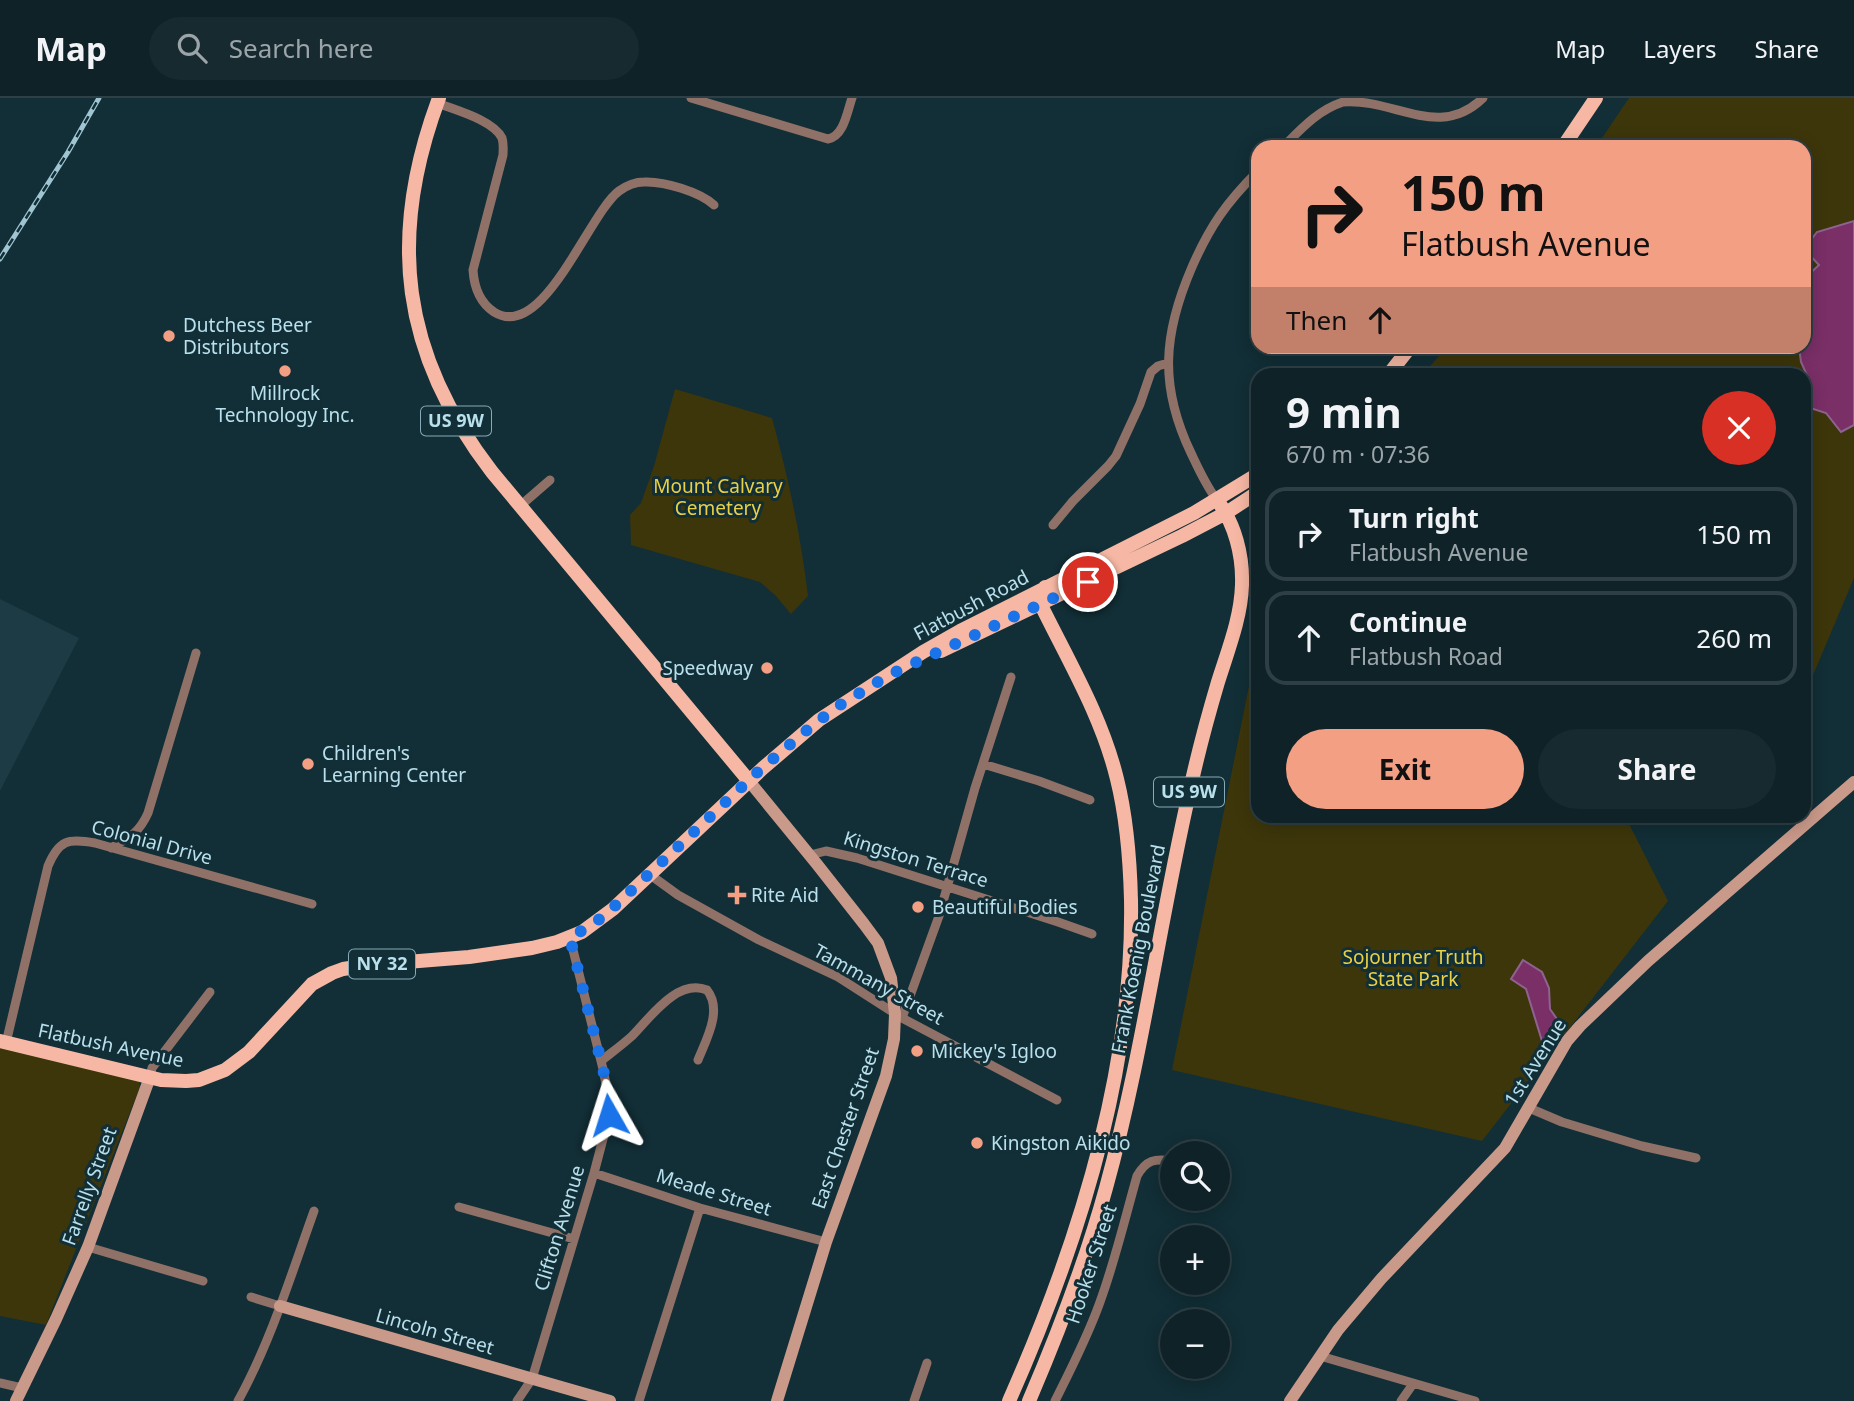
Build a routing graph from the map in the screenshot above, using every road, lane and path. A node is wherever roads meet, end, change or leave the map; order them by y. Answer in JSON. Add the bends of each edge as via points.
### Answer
{"nodes":[{"id":1,"x":691,"y":98,"type":"edge"},
{"id":2,"x":852,"y":98,"type":"edge"},
{"id":3,"x":1483,"y":98,"type":"edge"},
{"id":4,"x":1596,"y":98,"type":"edge"},
{"id":5,"x":705,"y":99,"type":"edge"},
{"id":6,"x":438,"y":101,"type":"edge"},
{"id":7,"x":1290,"y":140,"type":"edge"},
{"id":8,"x":1568,"y":140,"type":"edge"},
{"id":9,"x":1251,"y":178,"type":"edge"},
{"id":10,"x":714,"y":205,"type":"dead end"},
{"id":11,"x":1402,"y":354,"type":"edge"},
{"id":12,"x":1404,"y":354,"type":"edge"},
{"id":13,"x":1168,"y":363,"type":"junction"},
{"id":14,"x":1386,"y":368,"type":"edge"},
{"id":15,"x":1394,"y":368,"type":"edge"},
{"id":16,"x":1251,"y":478,"type":"edge"},
{"id":17,"x":550,"y":481,"type":"dead end"},
{"id":18,"x":1251,"y":497,"type":"edge"},
{"id":19,"x":1217,"y":500,"type":"junction"},
{"id":20,"x":520,"y":506,"type":"junction"},
{"id":21,"x":1226,"y":513,"type":"junction"},
{"id":22,"x":1053,"y":525,"type":"dead end"},
{"id":23,"x":1045,"y":587,"type":"junction"},
{"id":24,"x":1041,"y":605,"type":"junction"},
{"id":25,"x":196,"y":653,"type":"dead end"},
{"id":26,"x":889,"y":675,"type":"junction"},
{"id":27,"x":1011,"y":677,"type":"dead end"},
{"id":28,"x":806,"y":731,"type":"joint"},
{"id":29,"x":983,"y":764,"type":"junction"},
{"id":30,"x":749,"y":781,"type":"junction"},
{"id":31,"x":1854,"y":782,"type":"edge"},
{"id":32,"x":1090,"y":800,"type":"dead end"},
{"id":33,"x":1811,"y":819,"type":"edge"},
{"id":34,"x":1806,"y":823,"type":"edge"},
{"id":35,"x":111,"y":848,"type":"junction"},
{"id":36,"x":810,"y":855,"type":"junction"},
{"id":37,"x":649,"y":874,"type":"junction"},
{"id":38,"x":948,"y":886,"type":"junction"},
{"id":39,"x":312,"y":904,"type":"dead end"},
{"id":40,"x":1092,"y":934,"type":"dead end"},
{"id":41,"x":570,"y":938,"type":"junction"},
{"id":42,"x":210,"y":992,"type":"dead end"},
{"id":43,"x":899,"y":1016,"type":"junction"},
{"id":44,"x":3,"y":1042,"type":"edge"},
{"id":45,"x":698,"y":1060,"type":"dead end"},
{"id":46,"x":601,"y":1061,"type":"junction"},
{"id":47,"x":150,"y":1077,"type":"junction"},
{"id":48,"x":1057,"y":1100,"type":"dead end"},
{"id":49,"x":1529,"y":1108,"type":"junction"},
{"id":50,"x":1696,"y":1158,"type":"dead end"},
{"id":51,"x":1160,"y":1159,"type":"edge"},
{"id":52,"x":594,"y":1173,"type":"junction"},
{"id":53,"x":459,"y":1207,"type":"dead end"},
{"id":54,"x":700,"y":1208,"type":"junction"},
{"id":55,"x":314,"y":1211,"type":"dead end"},
{"id":56,"x":574,"y":1239,"type":"junction"},
{"id":57,"x":826,"y":1242,"type":"junction"},
{"id":58,"x":88,"y":1247,"type":"junction"},
{"id":59,"x":204,"y":1281,"type":"dead end"},
{"id":60,"x":251,"y":1297,"type":"dead end"},
{"id":61,"x":280,"y":1306,"type":"junction"},
{"id":62,"x":1320,"y":1356,"type":"junction"},
{"id":63,"x":927,"y":1363,"type":"dead end"},
{"id":64,"x":532,"y":1379,"type":"junction"},
{"id":65,"x":0,"y":1383,"type":"edge"},
{"id":66,"x":1413,"y":1384,"type":"junction"},
{"id":67,"x":22,"y":1388,"type":"junction"},
{"id":68,"x":16,"y":1401,"type":"edge"},
{"id":69,"x":238,"y":1401,"type":"edge"},
{"id":70,"x":517,"y":1401,"type":"edge"},
{"id":71,"x":525,"y":1401,"type":"edge"},
{"id":72,"x":610,"y":1401,"type":"edge"},
{"id":73,"x":639,"y":1401,"type":"edge"},
{"id":74,"x":778,"y":1401,"type":"edge"},
{"id":75,"x":914,"y":1401,"type":"edge"},
{"id":76,"x":1009,"y":1401,"type":"edge"},
{"id":77,"x":1028,"y":1401,"type":"edge"},
{"id":78,"x":1055,"y":1401,"type":"edge"},
{"id":79,"x":1290,"y":1401,"type":"edge"},
{"id":80,"x":1401,"y":1401,"type":"edge"},
{"id":81,"x":1475,"y":1401,"type":"edge"}],
"edges":[{"from":1,"to":5,"type":"street"},
{"from":2,"to":5,"type":"street","via":[[834,139]]},
{"from":3,"to":7,"type":"street","via":[[1461,113],[1447,115],[1381,99],[1353,99],[1322,112]]},
{"from":4,"to":8,"type":"main road"},
{"from":6,"to":10,"type":"street","via":[[491,126],[502,138],[503,155],[473,270],[482,301],[501,315],[521,315],[540,299],[609,201],[630,185],[642,182],[680,188]]},
{"from":6,"to":20,"type":"main road","number":"US 9W","via":[[411,200],[409,255],[416,314],[448,406]]},
{"from":9,"to":13,"type":"street","via":[[1206,235],[1172,323]]},
{"from":11,"to":14,"type":"main road"},
{"from":12,"to":15,"type":"main road"},
{"from":13,"to":19,"type":"street","via":[[1177,421]]},
{"from":13,"to":22,"type":"street","via":[[1151,372],[1116,456]]},
{"from":16,"to":19,"type":"main road","name":"Flatbush Road"},
{"from":17,"to":20,"type":"street"},
{"from":18,"to":21,"type":"main road","name":"Flatbush Road"},
{"from":19,"to":21,"type":"main road","name":"Frank Koenig Boulevard","number":"US 9W"},
{"from":19,"to":23,"type":"main road","name":"Flatbush Road"},
{"from":20,"to":30,"type":"main road","number":"US 9W"},
{"from":21,"to":24,"type":"main road","name":"Flatbush Road"},
{"from":21,"to":77,"type":"main road","name":"Frank Koenig Boulevard","number":"US 9W","via":[[1242,569],[1237,620],[1188,797],[1109,1177],[1077,1280]]},
{"from":23,"to":24,"type":"main road"},
{"from":23,"to":26,"type":"main road","name":"Flatbush Road","via":[[950,636]]},
{"from":24,"to":26,"type":"main road","name":"Flatbush Road"},
{"from":24,"to":76,"type":"main road","name":"Frank Koenig Boulevard","via":[[1097,718],[1115,770],[1126,824],[1131,933],[1120,1046],[1089,1182],[1060,1274]]},
{"from":25,"to":35,"type":"street","via":[[148,813],[133,836]]},
{"from":26,"to":28,"type":"main road","name":"Flatbush Road"},
{"from":27,"to":29,"type":"street","name":"East Chester Street"},
{"from":28,"to":30,"type":"main road","name":"Flatbush Avenue"},
{"from":29,"to":32,"type":"street"},
{"from":29,"to":38,"type":"street","name":"East Chester Street"},
{"from":30,"to":36,"type":"street","name":"East Chester Street"},
{"from":30,"to":37,"type":"main road","name":"Flatbush Avenue","number":"NY 32"},
{"from":31,"to":33,"type":"street","name":"1st Avenue"},
{"from":34,"to":49,"type":"street","name":"1st Avenue","via":[[1580,1026]]},
{"from":35,"to":39,"type":"street","name":"Colonial Drive"},
{"from":35,"to":44,"type":"street","name":"Colonial Drive","via":[[68,841],[53,854]]},
{"from":36,"to":38,"type":"street","name":"Kingston Terrace","via":[[842,854]]},
{"from":36,"to":43,"type":"street","name":"East Chester Street","via":[[878,943]]},
{"from":37,"to":41,"type":"main road","name":"Flatbush Avenue","number":"NY 32","via":[[603,917]]},
{"from":37,"to":43,"type":"street","name":"Tammany Street","via":[[678,895],[838,977]]},
{"from":38,"to":40,"type":"street","name":"Kingston Terrace"},
{"from":38,"to":43,"type":"street","name":"East Chester Street"},
{"from":41,"to":46,"type":"street","name":"Clifton Avenue"},
{"from":41,"to":47,"type":"main road","name":"Flatbush Avenue","number":"NY 32","via":[[503,952],[343,969],[312,984],[259,1042],[225,1070],[186,1082]]},
{"from":42,"to":47,"type":"street","name":"Farrelly Street","via":[[152,1068]]},
{"from":43,"to":48,"type":"street","name":"Tammany Street"},
{"from":43,"to":57,"type":"street","name":"East Chester Street","via":[[886,1076]]},
{"from":44,"to":47,"type":"main road","name":"Flatbush Avenue","number":"NY 32"},
{"from":45,"to":46,"type":"street","via":[[714,1011],[707,990],[694,987],[664,1003]]},
{"from":46,"to":52,"type":"street","name":"Clifton Avenue","via":[[609,1115]]},
{"from":47,"to":58,"type":"street","name":"Farrelly Street"},
{"from":49,"to":50,"type":"street","via":[[1642,1146]]},
{"from":49,"to":62,"type":"street","name":"1st Avenue","via":[[1505,1148],[1381,1279]]},
{"from":51,"to":78,"type":"street","name":"Hooker Street","via":[[1149,1161],[1137,1176],[1100,1303]]},
{"from":52,"to":54,"type":"street","name":"Meade Street"},
{"from":52,"to":56,"type":"street","name":"Clifton Avenue"},
{"from":53,"to":56,"type":"street"},
{"from":54,"to":57,"type":"street","name":"Meade Street"},
{"from":54,"to":73,"type":"street"},
{"from":55,"to":61,"type":"street"},
{"from":56,"to":64,"type":"street","name":"Clifton Avenue"},
{"from":57,"to":74,"type":"street","name":"East Chester Street"},
{"from":58,"to":59,"type":"street"},
{"from":58,"to":67,"type":"street","name":"Farrelly Street"},
{"from":60,"to":61,"type":"street","name":"Lincoln Street"},
{"from":61,"to":64,"type":"street","name":"Lincoln Street"},
{"from":61,"to":69,"type":"street"},
{"from":62,"to":66,"type":"street"},
{"from":62,"to":79,"type":"street","name":"1st Avenue"},
{"from":63,"to":75,"type":"street"},
{"from":64,"to":70,"type":"street","name":"Clifton Avenue"},
{"from":64,"to":71,"type":"street"},
{"from":64,"to":72,"type":"street","name":"Lincoln Street"},
{"from":65,"to":67,"type":"street"},
{"from":66,"to":80,"type":"street"},
{"from":66,"to":81,"type":"street"},
{"from":67,"to":68,"type":"street","name":"Farrelly Street"}]}
